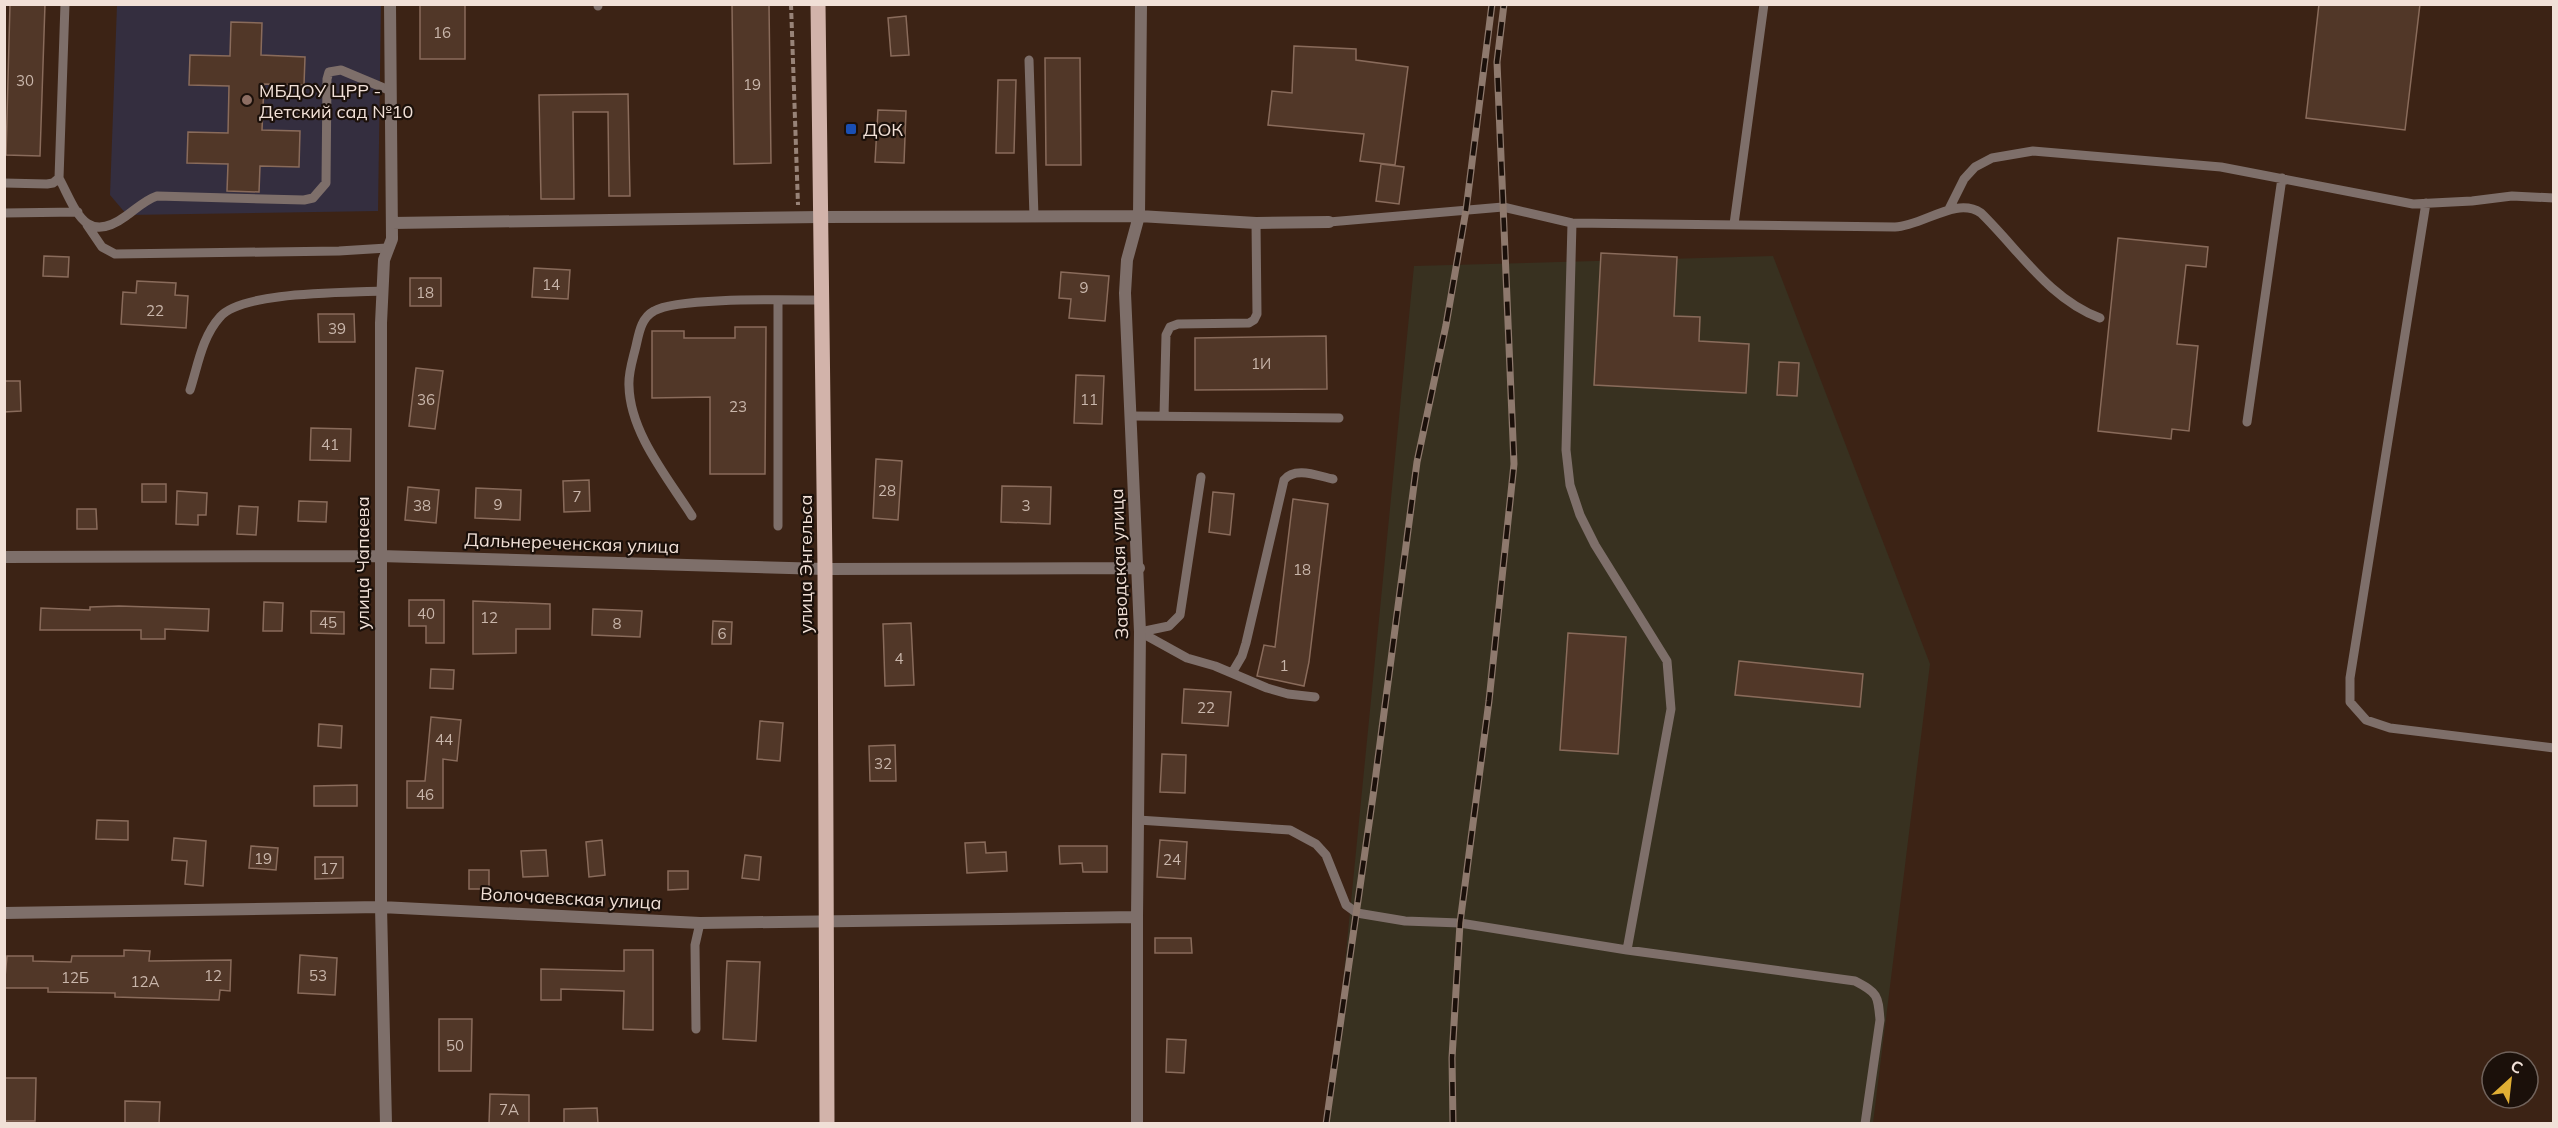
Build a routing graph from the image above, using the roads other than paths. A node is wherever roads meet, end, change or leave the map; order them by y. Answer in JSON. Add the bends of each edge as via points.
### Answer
{"nodes":[{"id":1,"x":64,"y":4,"type":"edge"},
{"id":2,"x":390,"y":4,"type":"edge"},
{"id":3,"x":818,"y":4,"type":"edge"},
{"id":4,"x":1141,"y":4,"type":"edge"},
{"id":5,"x":1764,"y":4,"type":"edge"},
{"id":6,"x":1029,"y":60,"type":"dead end"},
{"id":7,"x":391,"y":91,"type":"junction"},
{"id":8,"x":59,"y":178,"type":"junction"},
{"id":9,"x":2282,"y":178,"type":"junction"},
{"id":10,"x":4,"y":183,"type":"edge"},
{"id":11,"x":2553,"y":198,"type":"edge"},
{"id":12,"x":2426,"y":203,"type":"junction"},
{"id":13,"x":1949,"y":209,"type":"junction"},
{"id":14,"x":78,"y":212,"type":"junction"},
{"id":15,"x":4,"y":213,"type":"edge"},
{"id":16,"x":1139,"y":216,"type":"junction"},
{"id":17,"x":821,"y":217,"type":"junction"},
{"id":18,"x":1034,"y":217,"type":"junction"},
{"id":19,"x":1329,"y":222,"type":"joint"},
{"id":20,"x":392,"y":223,"type":"junction"},
{"id":21,"x":1256,"y":223,"type":"junction"},
{"id":22,"x":1572,"y":223,"type":"junction"},
{"id":23,"x":1734,"y":224,"type":"junction"},
{"id":24,"x":87,"y":225,"type":"junction"},
{"id":25,"x":387,"y":248,"type":"junction"},
{"id":26,"x":382,"y":291,"type":"junction"},
{"id":27,"x":821,"y":300,"type":"junction"},
{"id":28,"x":778,"y":301,"type":"junction"},
{"id":29,"x":2100,"y":318,"type":"dead end"},
{"id":30,"x":190,"y":390,"type":"dead end"},
{"id":31,"x":1131,"y":416,"type":"junction"},
{"id":32,"x":1164,"y":416,"type":"junction"},
{"id":33,"x":1340,"y":418,"type":"dead end"},
{"id":34,"x":2247,"y":422,"type":"dead end"},
{"id":35,"x":1201,"y":477,"type":"dead end"},
{"id":36,"x":1333,"y":479,"type":"dead end"},
{"id":37,"x":692,"y":516,"type":"dead end"},
{"id":38,"x":778,"y":526,"type":"dead end"},
{"id":39,"x":380,"y":556,"type":"junction"},
{"id":40,"x":4,"y":557,"type":"edge"},
{"id":41,"x":1138,"y":567,"type":"junction"},
{"id":42,"x":825,"y":568,"type":"junction"},
{"id":43,"x":1140,"y":632,"type":"junction"},
{"id":44,"x":1232,"y":673,"type":"junction"},
{"id":45,"x":1315,"y":697,"type":"dead end"},
{"id":46,"x":2553,"y":748,"type":"edge"},
{"id":47,"x":1138,"y":820,"type":"junction"},
{"id":48,"x":381,"y":907,"type":"junction"},
{"id":49,"x":4,"y":913,"type":"edge"},
{"id":50,"x":1137,"y":917,"type":"junction"},
{"id":51,"x":825,"y":922,"type":"junction"},
{"id":52,"x":700,"y":923,"type":"junction"},
{"id":53,"x":1627,"y":950,"type":"junction"},
{"id":54,"x":696,"y":1029,"type":"dead end"},
{"id":55,"x":386,"y":1124,"type":"edge"},
{"id":56,"x":827,"y":1124,"type":"edge"},
{"id":57,"x":1137,"y":1124,"type":"edge"},
{"id":58,"x":1865,"y":1124,"type":"edge"}],
"edges":[{"from":1,"to":8,"type":"lane"},
{"from":2,"to":7,"type":"street","name":"улица Чапаева"},
{"from":3,"to":17,"type":"main road","name":"улица Энгельса"},
{"from":4,"to":16,"type":"street","name":"Заводская улица"},
{"from":5,"to":23,"type":"lane"},
{"from":6,"to":18,"type":"lane"},
{"from":7,"to":20,"type":"street","name":"улица Чапаева"},
{"from":7,"to":24,"type":"lane","via":[[341,70],[329,72],[326,183],[313,198],[157,196],[108,228]]},
{"from":8,"to":10,"type":"lane","via":[[47,184]]},
{"from":8,"to":14,"type":"lane"},
{"from":9,"to":12,"type":"lane"},
{"from":9,"to":13,"type":"lane","via":[[2221,167],[2033,151],[1992,158],[1975,167],[1964,179]]},
{"from":9,"to":34,"type":"lane"},
{"from":11,"to":12,"type":"lane","via":[[2512,196]]},
{"from":12,"to":46,"type":"lane","via":[[2350,678],[2350,702],[2366,720],[2390,729]]},
{"from":13,"to":23,"type":"lane","via":[[1908,227]]},
{"from":13,"to":29,"type":"lane","via":[[1966,207],[1981,213],[2057,294]]},
{"from":14,"to":15,"type":"lane"},
{"from":14,"to":24,"type":"lane"},
{"from":16,"to":18,"type":"street"},
{"from":16,"to":21,"type":"street"},
{"from":16,"to":31,"type":"street","name":"Заводская улица","via":[[1125,278]]},
{"from":17,"to":18,"type":"street"},
{"from":17,"to":20,"type":"street"},
{"from":17,"to":27,"type":"main road","name":"улица Энгельса"},
{"from":19,"to":21,"type":"street"},
{"from":19,"to":22,"type":"lane","via":[[1503,207]]},
{"from":20,"to":25,"type":"street","name":"улица Чапаева"},
{"from":21,"to":32,"type":"lane","via":[[1257,314],[1249,323],[1170,327],[1166,335]]},
{"from":22,"to":23,"type":"lane"},
{"from":22,"to":53,"type":"lane","via":[[1566,450],[1570,485],[1594,545],[1667,661],[1670,684],[1671,709]]},
{"from":24,"to":25,"type":"lane","via":[[102,247],[115,254]]},
{"from":25,"to":26,"type":"street","name":"улица Чапаева"},
{"from":26,"to":30,"type":"lane","via":[[263,298],[239,305],[222,315],[210,330]]},
{"from":26,"to":39,"type":"street","name":"улица Чапаева"},
{"from":27,"to":28,"type":"lane"},
{"from":27,"to":42,"type":"main road","name":"улица Энгельса"},
{"from":28,"to":37,"type":"lane","via":[[664,306],[644,319],[628,386],[631,403],[640,431]]},
{"from":28,"to":38,"type":"lane"},
{"from":31,"to":32,"type":"lane"},
{"from":31,"to":41,"type":"street","name":"Заводская улица"},
{"from":32,"to":33,"type":"lane"},
{"from":35,"to":43,"type":"lane","via":[[1180,615],[1169,626]]},
{"from":36,"to":44,"type":"lane","via":[[1296,472],[1284,480],[1246,644]]},
{"from":39,"to":40,"type":"street","name":"Дальнереченская улица"},
{"from":39,"to":42,"type":"street","name":"Дальнереченская улица"},
{"from":39,"to":48,"type":"street","name":"улица Чапаева"},
{"from":41,"to":42,"type":"street","name":"Дальнереченская улица"},
{"from":41,"to":43,"type":"street","name":"Заводская улица"},
{"from":42,"to":51,"type":"main road","name":"улица Энгельса"},
{"from":43,"to":44,"type":"lane","via":[[1176,653]]},
{"from":43,"to":47,"type":"street","name":"Заводская улица"},
{"from":44,"to":45,"type":"lane","via":[[1278,691]]},
{"from":47,"to":50,"type":"street","name":"Заводская улица"},
{"from":47,"to":53,"type":"lane","via":[[1303,835],[1326,855],[1346,905],[1357,913],[1405,921],[1460,923]]},
{"from":48,"to":49,"type":"street","name":"Волочаевская улица"},
{"from":48,"to":52,"type":"street","name":"Волочаевская улица"},
{"from":48,"to":55,"type":"street","name":"улица Чапаева"},
{"from":50,"to":51,"type":"street","name":"Волочаевская улица"},
{"from":50,"to":57,"type":"street","name":"Заводская улица"},
{"from":51,"to":52,"type":"street","name":"Волочаевская улица"},
{"from":51,"to":56,"type":"main road","name":"улица Энгельса"},
{"from":52,"to":54,"type":"lane","via":[[695,945]]},
{"from":53,"to":58,"type":"lane","via":[[1856,981],[1874,991],[1880,1020]]}]}
